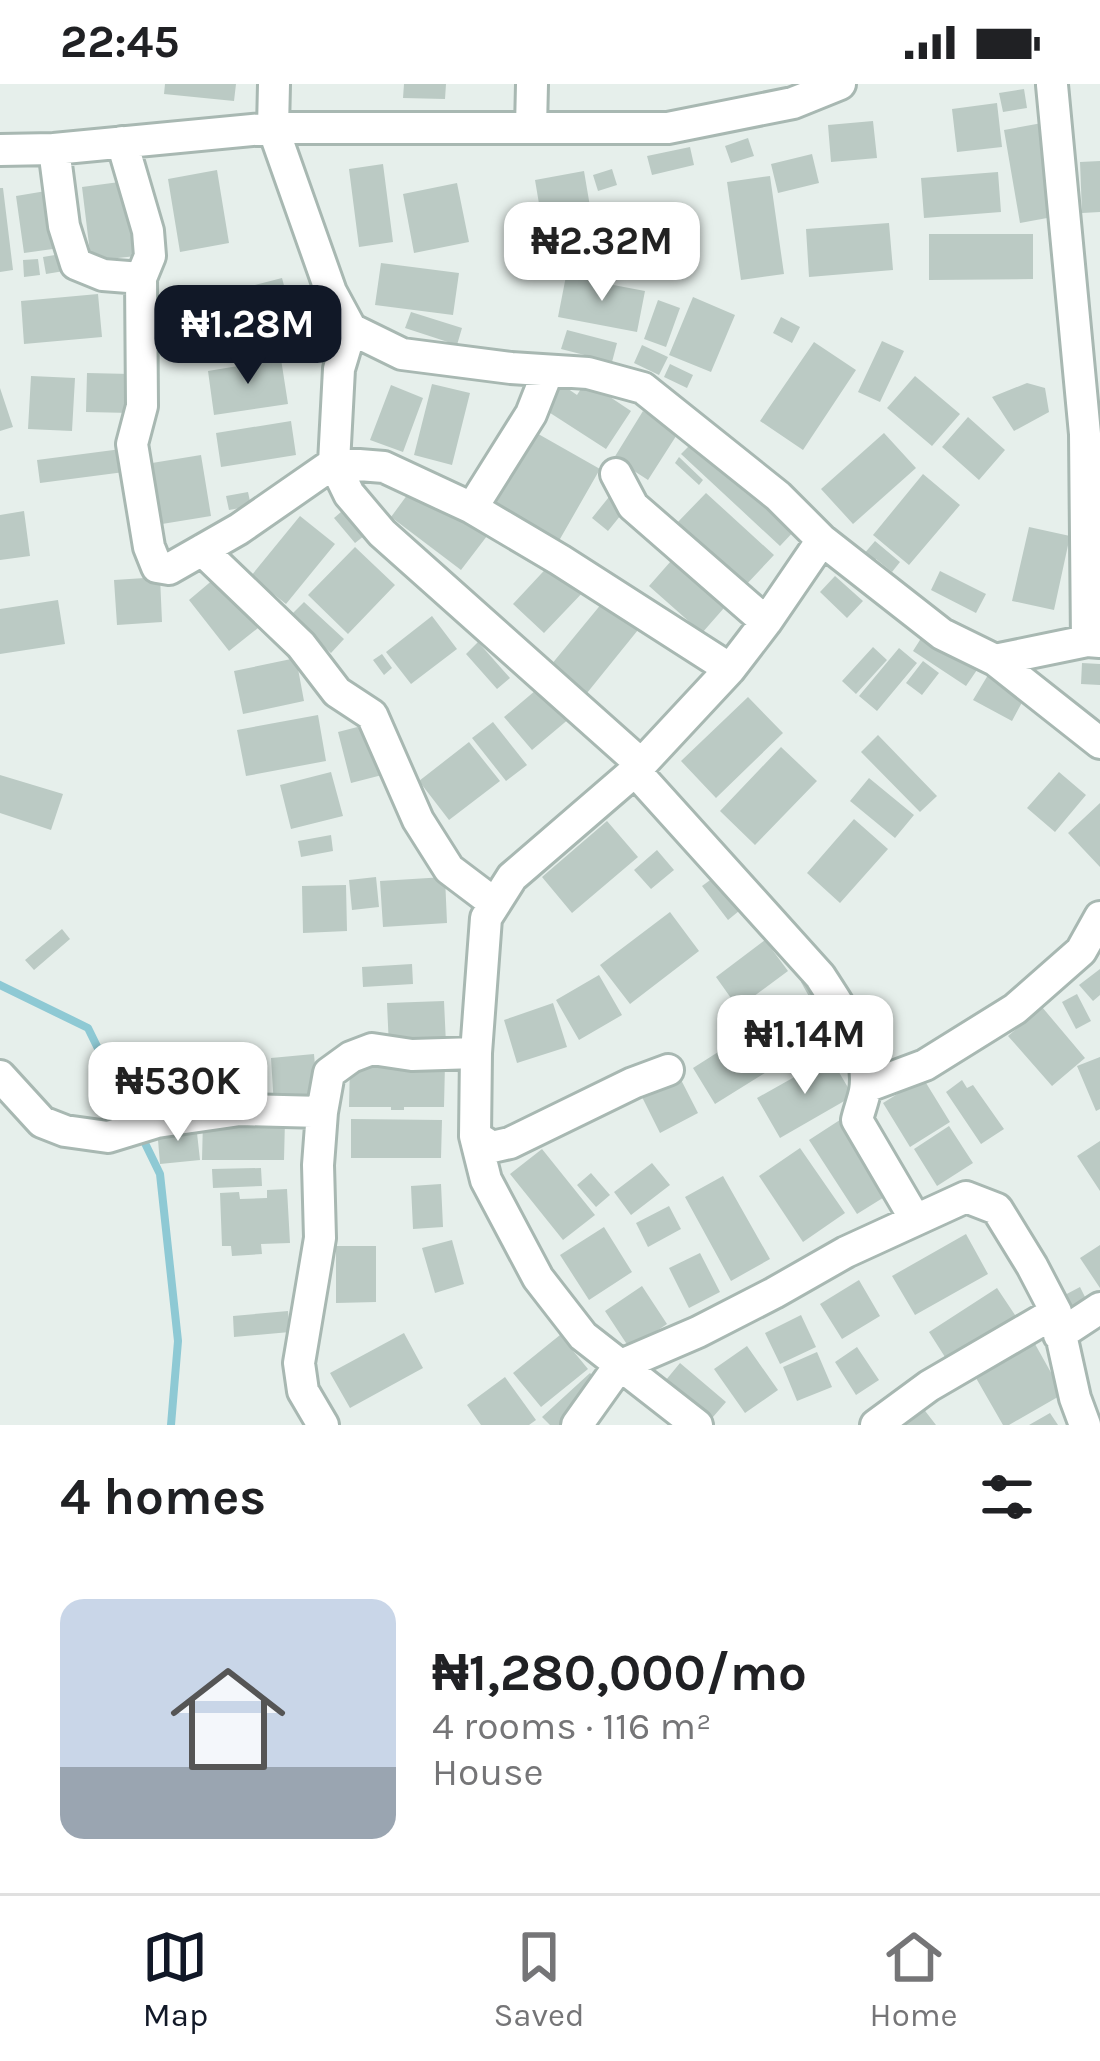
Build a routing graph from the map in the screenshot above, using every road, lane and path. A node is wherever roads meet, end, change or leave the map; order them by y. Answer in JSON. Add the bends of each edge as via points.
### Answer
{"nodes":[{"id":1,"x":274,"y":84,"type":"edge"},
{"id":2,"x":532,"y":84,"type":"edge"},
{"id":3,"x":840,"y":84,"type":"edge"},
{"id":4,"x":1030,"y":84,"type":"edge"},
{"id":5,"x":1062,"y":84,"type":"edge"},
{"id":6,"x":1052,"y":85,"type":"edge"},
{"id":7,"x":273,"y":128,"type":"junction"},
{"id":8,"x":531,"y":128,"type":"junction"},
{"id":9,"x":122,"y":142,"type":"junction"},
{"id":10,"x":54,"y":149,"type":"junction"},
{"id":11,"x":0,"y":150,"type":"edge"},
{"id":12,"x":141,"y":278,"type":"junction"},
{"id":13,"x":352,"y":328,"type":"junction"},
{"id":14,"x":548,"y":371,"type":"junction"},
{"id":15,"x":334,"y":463,"type":"junction"},
{"id":16,"x":616,"y":474,"type":"dead end"},
{"id":17,"x":472,"y":508,"type":"junction"},
{"id":18,"x":822,"y":540,"type":"junction"},
{"id":19,"x":202,"y":550,"type":"junction"},
{"id":20,"x":766,"y":622,"type":"junction"},
{"id":21,"x":1094,"y":642,"type":"edge"},
{"id":22,"x":994,"y":660,"type":"junction"},
{"id":23,"x":730,"y":669,"type":"junction"},
{"id":24,"x":1100,"y":743,"type":"edge"},
{"id":25,"x":638,"y":767,"type":"junction"},
{"id":26,"x":494,"y":903,"type":"junction"},
{"id":27,"x":1100,"y":917,"type":"edge"},
{"id":28,"x":476,"y":1053,"type":"junction"},
{"id":29,"x":668,"y":1070,"type":"dead end"},
{"id":30,"x":0,"y":1076,"type":"edge"},
{"id":31,"x":866,"y":1088,"type":"junction"},
{"id":32,"x":322,"y":1112,"type":"junction"},
{"id":33,"x":475,"y":1136,"type":"junction"},
{"id":34,"x":915,"y":1220,"type":"junction"},
{"id":35,"x":1100,"y":1308,"type":"edge"},
{"id":36,"x":1057,"y":1323,"type":"junction"},
{"id":37,"x":620,"y":1366,"type":"junction"},
{"id":38,"x":322,"y":1425,"type":"edge"},
{"id":39,"x":577,"y":1425,"type":"edge"},
{"id":40,"x":697,"y":1425,"type":"edge"},
{"id":41,"x":876,"y":1425,"type":"edge"},
{"id":42,"x":1085,"y":1425,"type":"edge"}],
"edges":[{"from":1,"to":7,"type":"street"},
{"from":2,"to":8,"type":"street"},
{"from":3,"to":8,"type":"street","via":[[794,103],[668,128]]},
{"from":4,"to":6,"type":"street"},
{"from":5,"to":6,"type":"street"},
{"from":6,"to":21,"type":"street","via":[[1085,434]]},
{"from":7,"to":8,"type":"street"},
{"from":7,"to":9,"type":"street"},
{"from":7,"to":13,"type":"street","via":[[331,292]]},
{"from":9,"to":10,"type":"street"},
{"from":9,"to":12,"type":"street","via":[[148,231]]},
{"from":10,"to":11,"type":"street"},
{"from":10,"to":12,"type":"street","via":[[76,264]]},
{"from":12,"to":19,"type":"street","via":[[142,406],[132,444],[149,547],[158,567],[169,569]]},
{"from":13,"to":14,"type":"street","via":[[402,354]]},
{"from":13,"to":15,"type":"street","via":[[339,369]]},
{"from":14,"to":17,"type":"street"},
{"from":14,"to":18,"type":"street","via":[[643,388]]},
{"from":15,"to":17,"type":"street","via":[[384,467]]},
{"from":15,"to":19,"type":"street"},
{"from":15,"to":25,"type":"street","via":[[382,533]]},
{"from":16,"to":20,"type":"street","via":[[632,506]]},
{"from":17,"to":23,"type":"street"},
{"from":18,"to":20,"type":"street"},
{"from":18,"to":22,"type":"street","via":[[942,634]]},
{"from":19,"to":26,"type":"street","via":[[301,645],[337,692],[372,715],[418,820],[449,868]]},
{"from":20,"to":23,"type":"street"},
{"from":21,"to":22,"type":"street"},
{"from":22,"to":24,"type":"street"},
{"from":23,"to":25,"type":"street"},
{"from":25,"to":26,"type":"street","via":[[512,877]]},
{"from":25,"to":31,"type":"street","via":[[820,976],[860,1047]]},
{"from":26,"to":28,"type":"street","via":[[486,918]]},
{"from":27,"to":31,"type":"street","via":[[1082,951],[1015,1009],[925,1065]]},
{"from":28,"to":32,"type":"street","via":[[372,1049],[351,1057],[329,1073]]},
{"from":28,"to":33,"type":"street"},
{"from":29,"to":33,"type":"street","via":[[510,1143],[492,1147]]},
{"from":30,"to":32,"type":"street","via":[[42,1122],[108,1137],[240,1110]]},
{"from":31,"to":34,"type":"street","via":[[856,1120]]},
{"from":32,"to":38,"type":"street","via":[[320,1238],[299,1364]]},
{"from":33,"to":37,"type":"street","via":[[486,1180],[538,1278],[583,1336]]},
{"from":34,"to":36,"type":"street","via":[[966,1198],[997,1209]]},
{"from":34,"to":37,"type":"street"},
{"from":35,"to":36,"type":"street"},
{"from":36,"to":41,"type":"street","via":[[929,1386]]},
{"from":36,"to":42,"type":"street"},
{"from":37,"to":39,"type":"street"},
{"from":37,"to":40,"type":"street"}]}
